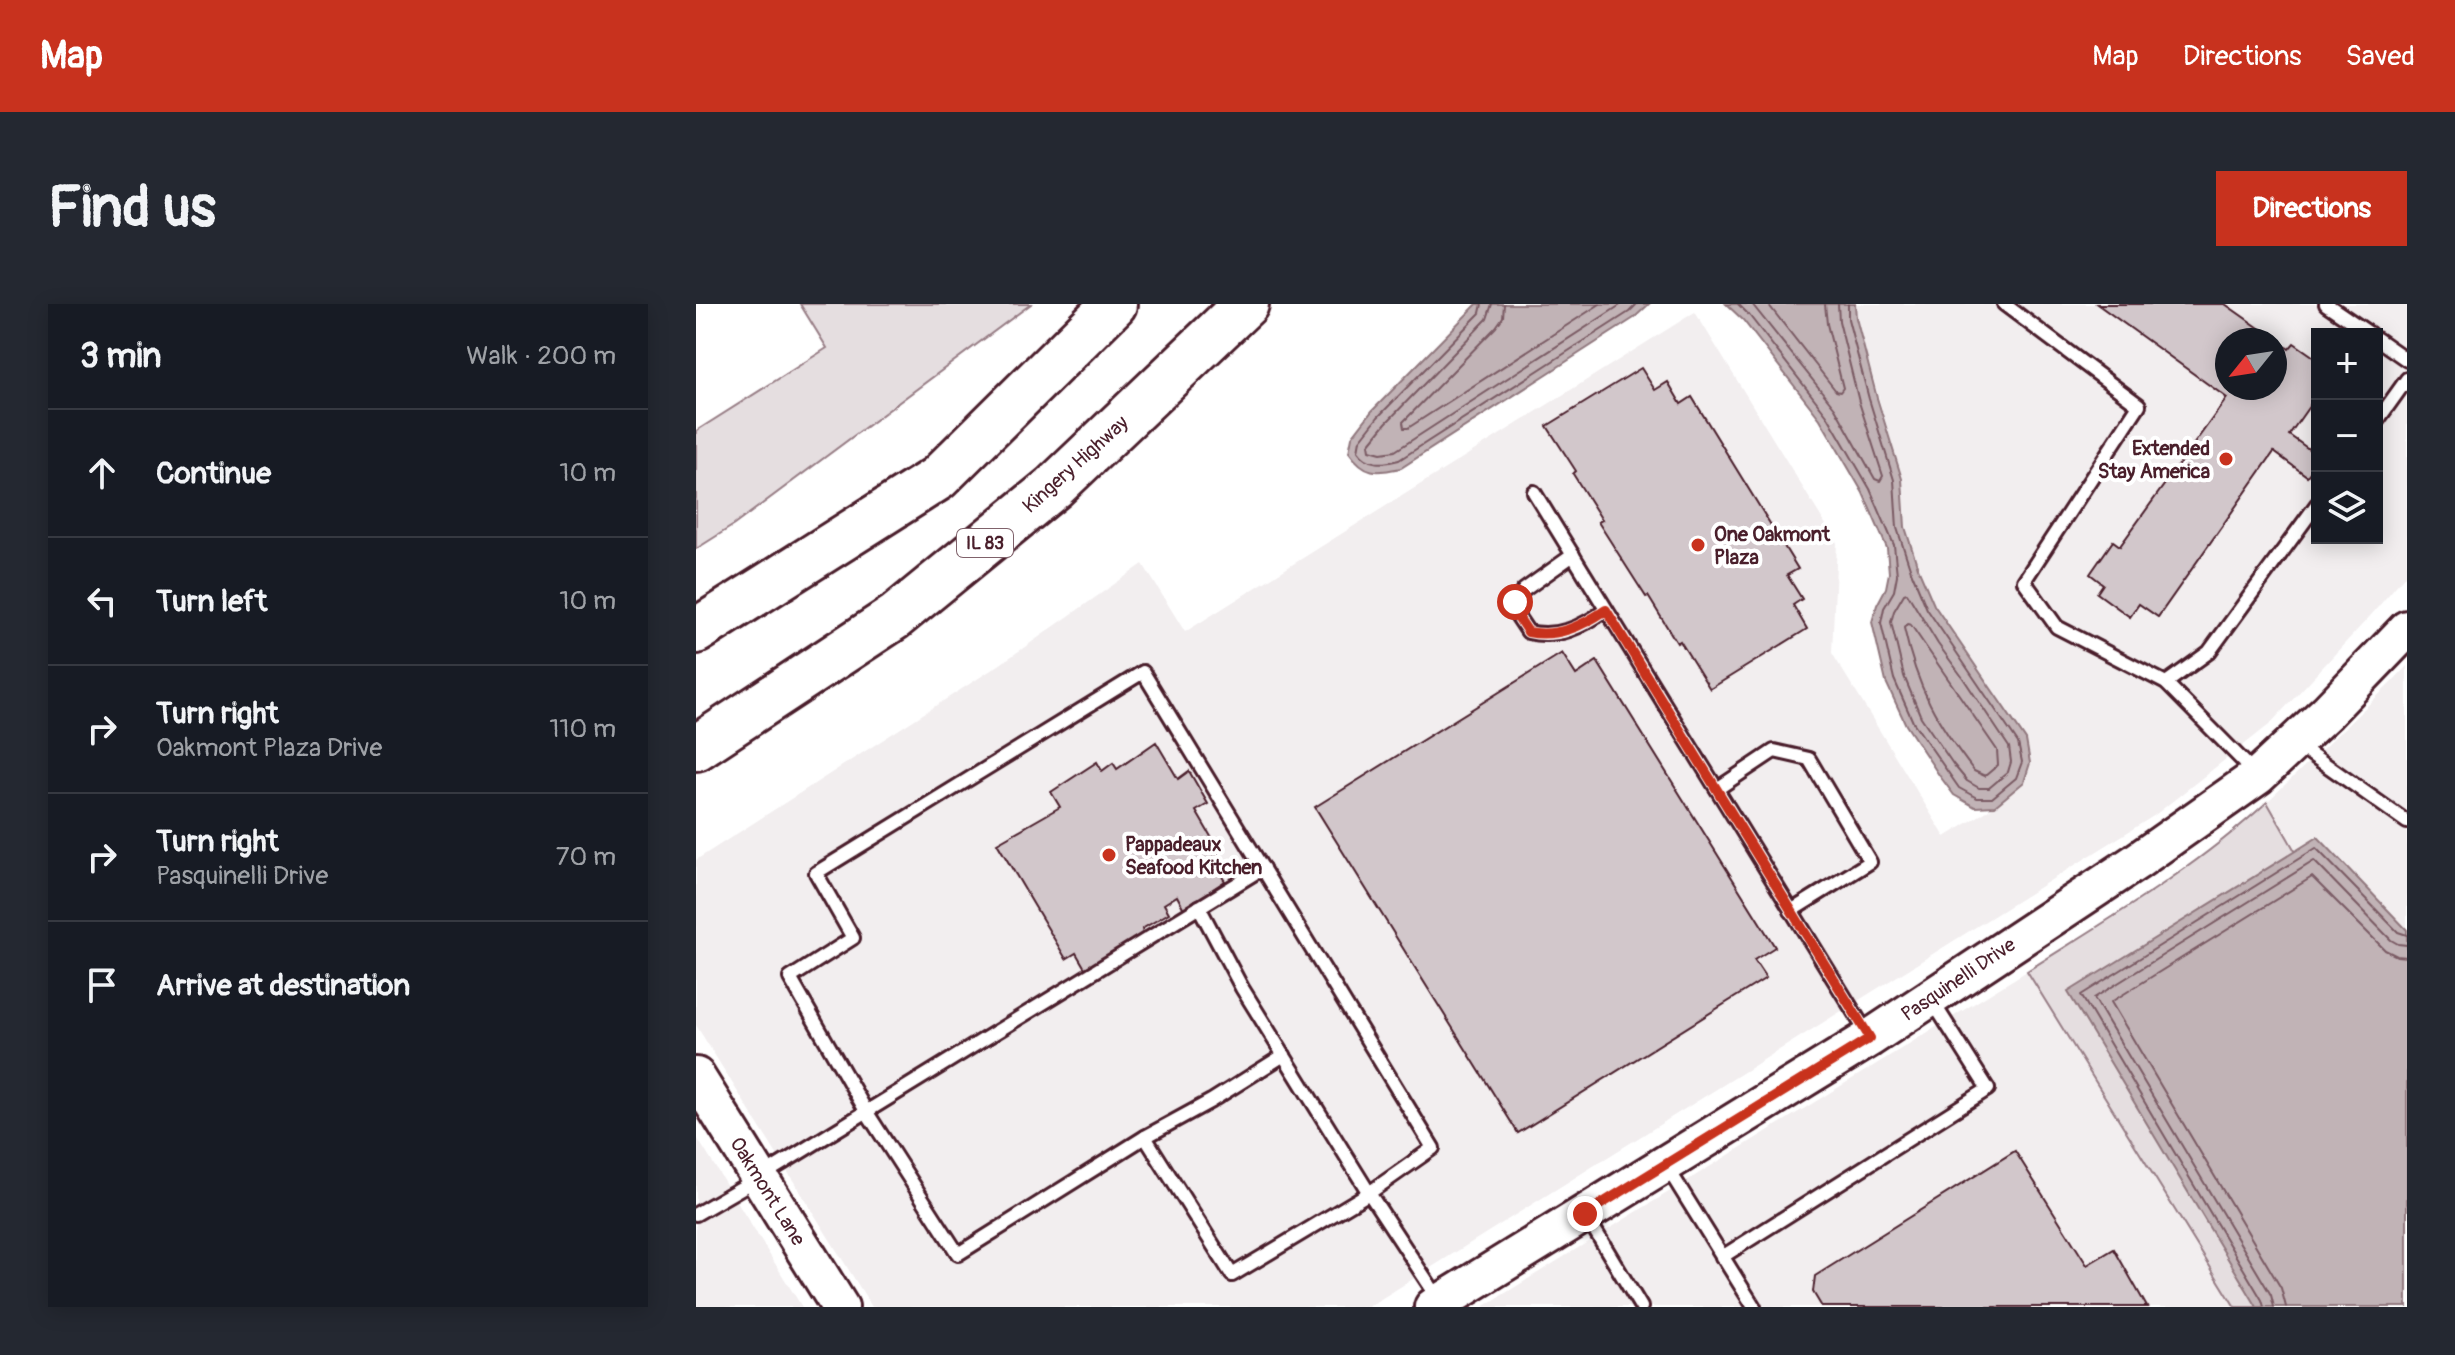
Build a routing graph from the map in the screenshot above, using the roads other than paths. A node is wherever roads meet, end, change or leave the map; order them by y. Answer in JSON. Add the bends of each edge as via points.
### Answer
{"nodes":[{"id":1,"x":1114,"y":304,"type":"edge"},
{"id":2,"x":1246,"y":304,"type":"edge"},
{"id":3,"x":2004,"y":304,"type":"edge"},
{"id":4,"x":2326,"y":304,"type":"edge"},
{"id":5,"x":2361,"y":328,"type":"edge"},
{"id":6,"x":2383,"y":343,"type":"edge"},
{"id":7,"x":2407,"y":360,"type":"edge"},
{"id":8,"x":2407,"y":379,"type":"edge"},
{"id":9,"x":2383,"y":413,"type":"edge"},
{"id":10,"x":1534,"y":492,"type":"dead end"},
{"id":11,"x":2311,"y":512,"type":"edge"},
{"id":12,"x":1573,"y":555,"type":"junction"},
{"id":13,"x":1606,"y":610,"type":"junction"},
{"id":14,"x":2407,"y":629,"type":"edge"},
{"id":15,"x":696,"y":631,"type":"edge"},
{"id":16,"x":2166,"y":683,"type":"junction"},
{"id":17,"x":2295,"y":743,"type":"junction"},
{"id":18,"x":696,"y":748,"type":"edge"},
{"id":19,"x":2258,"y":776,"type":"junction"},
{"id":20,"x":1717,"y":789,"type":"junction"},
{"id":21,"x":2407,"y":822,"type":"edge"},
{"id":22,"x":1263,"y":868,"type":"junction"},
{"id":23,"x":1199,"y":907,"type":"junction"},
{"id":24,"x":1791,"y":911,"type":"junction"},
{"id":25,"x":1931,"y":998,"type":"junction"},
{"id":26,"x":1870,"y":1038,"type":"junction"},
{"id":27,"x":1284,"y":1055,"type":"junction"},
{"id":28,"x":696,"y":1076,"type":"edge"},
{"id":29,"x":866,"y":1111,"type":"junction"},
{"id":30,"x":1145,"y":1137,"type":"junction"},
{"id":31,"x":1665,"y":1164,"type":"junction"},
{"id":32,"x":760,"y":1177,"type":"junction"},
{"id":33,"x":1369,"y":1193,"type":"junction"},
{"id":34,"x":696,"y":1214,"type":"edge"},
{"id":35,"x":1585,"y":1214,"type":"junction"},
{"id":36,"x":1722,"y":1257,"type":"junction"},
{"id":37,"x":1437,"y":1305,"type":"edge"},
{"id":38,"x":840,"y":1307,"type":"edge"},
{"id":39,"x":1641,"y":1307,"type":"edge"},
{"id":40,"x":1754,"y":1307,"type":"edge"}],
"edges":[{"from":1,"to":15,"type":"highway","via":[[938,478]]},
{"from":2,"to":18,"type":"highway","name":"Kingery Highway","number":"IL 83","via":[[1054,487],[895,617]]},
{"from":3,"to":16,"type":"lane","via":[[2139,405],[2024,581],[2057,627]]},
{"from":4,"to":5,"type":"lane"},
{"from":6,"to":7,"type":"lane"},
{"from":8,"to":9,"type":"lane"},
{"from":10,"to":12,"type":"lane"},
{"from":11,"to":16,"type":"lane","via":[[2209,652]]},
{"from":12,"to":13,"type":"lane"},
{"from":12,"to":13,"type":"lane","via":[[1524,590],[1515,602],[1516,614],[1528,632],[1545,636],[1572,629]]},
{"from":13,"to":20,"type":"lane"},
{"from":14,"to":17,"type":"street","name":"Pasquinelli Drive"},
{"from":16,"to":19,"type":"lane"},
{"from":17,"to":19,"type":"street","name":"Pasquinelli Drive"},
{"from":17,"to":21,"type":"lane"},
{"from":19,"to":25,"type":"street","name":"Pasquinelli Drive"},
{"from":20,"to":24,"type":"lane"},
{"from":20,"to":24,"type":"lane","via":[[1774,751],[1809,759],[1870,862]]},
{"from":22,"to":23,"type":"lane"},
{"from":22,"to":29,"type":"lane","via":[[1143,672],[816,873],[853,938],[790,978]]},
{"from":22,"to":33,"type":"lane","via":[[1433,1148]]},
{"from":23,"to":27,"type":"lane"},
{"from":23,"to":29,"type":"lane"},
{"from":24,"to":26,"type":"lane"},
{"from":25,"to":26,"type":"street","name":"Pasquinelli Drive"},
{"from":25,"to":36,"type":"lane","via":[[1988,1089]]},
{"from":26,"to":31,"type":"street","name":"Pasquinelli Drive"},
{"from":27,"to":30,"type":"lane"},
{"from":27,"to":33,"type":"lane"},
{"from":28,"to":32,"type":"street","name":"Oakmont Lane"},
{"from":29,"to":30,"type":"lane","via":[[958,1254]]},
{"from":29,"to":32,"type":"lane"},
{"from":30,"to":33,"type":"lane","via":[[1232,1275]]},
{"from":31,"to":35,"type":"street","name":"Pasquinelli Drive"},
{"from":31,"to":36,"type":"lane"},
{"from":32,"to":34,"type":"lane"},
{"from":32,"to":38,"type":"street","name":"Oakmont Lane"},
{"from":33,"to":37,"type":"lane"},
{"from":35,"to":37,"type":"street","name":"Pasquinelli Drive"},
{"from":35,"to":39,"type":"lane"},
{"from":36,"to":40,"type":"lane"}]}
